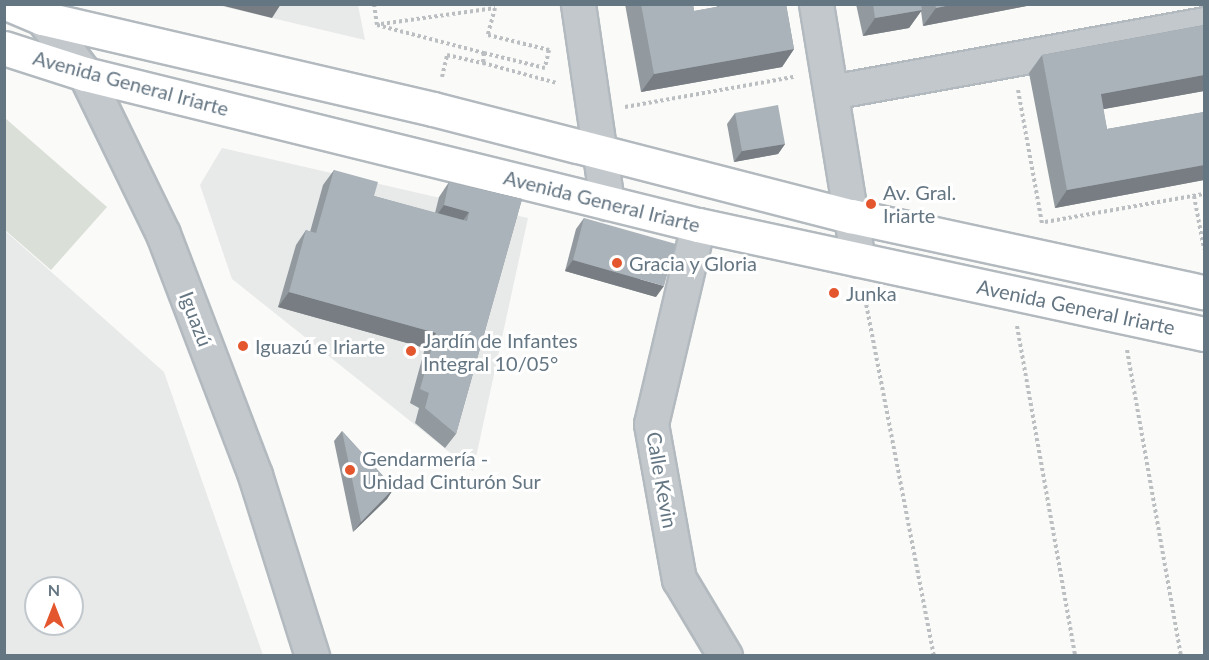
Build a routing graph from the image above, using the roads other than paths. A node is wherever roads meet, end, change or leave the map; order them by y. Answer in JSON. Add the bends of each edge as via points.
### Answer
{"nodes":[{"id":1,"x":9,"y":4,"type":"edge"},
{"id":2,"x":578,"y":4,"type":"edge"},
{"id":3,"x":816,"y":4,"type":"edge"},
{"id":4,"x":39,"y":11,"type":"edge"},
{"id":5,"x":1204,"y":24,"type":"edge"},
{"id":6,"x":4,"y":48,"type":"edge"},
{"id":7,"x":85,"y":74,"type":"junction"},
{"id":8,"x":829,"y":82,"type":"junction"},
{"id":9,"x":600,"y":154,"type":"junction"},
{"id":10,"x":607,"y":203,"type":"junction"},
{"id":11,"x":851,"y":216,"type":"junction"},
{"id":12,"x":698,"y":225,"type":"junction"},
{"id":13,"x":858,"y":260,"type":"junction"},
{"id":14,"x":1204,"y":292,"type":"edge"},
{"id":15,"x":1204,"y":334,"type":"edge"},
{"id":16,"x":312,"y":656,"type":"edge"},
{"id":17,"x":725,"y":656,"type":"edge"}],
"edges":[{"from":1,"to":4,"type":"main road","name":"Avenida General Iriarte"},
{"from":2,"to":9,"type":"street"},
{"from":3,"to":8,"type":"street"},
{"from":4,"to":7,"type":"street","name":"Iguazú"},
{"from":4,"to":9,"type":"main road","name":"Avenida General Iriarte"},
{"from":5,"to":8,"type":"street","via":[[1012,60]]},
{"from":6,"to":7,"type":"main road","name":"Avenida General Iriarte"},
{"from":7,"to":10,"type":"main road","name":"Avenida General Iriarte"},
{"from":7,"to":16,"type":"street","name":"Iguazú","via":[[127,155],[200,327],[255,475]]},
{"from":8,"to":11,"type":"street"},
{"from":9,"to":10,"type":"street"},
{"from":9,"to":11,"type":"main road","name":"Avenida General Iriarte"},
{"from":10,"to":12,"type":"main road","name":"Avenida General Iriarte"},
{"from":11,"to":13,"type":"street"},
{"from":11,"to":14,"type":"main road","name":"Avenida General Iriarte"},
{"from":12,"to":13,"type":"main road","name":"Avenida General Iriarte"},
{"from":12,"to":17,"type":"street","name":"Calle Kevin","via":[[651,424],[679,579]]},
{"from":13,"to":15,"type":"main road","name":"Avenida General Iriarte"}]}
